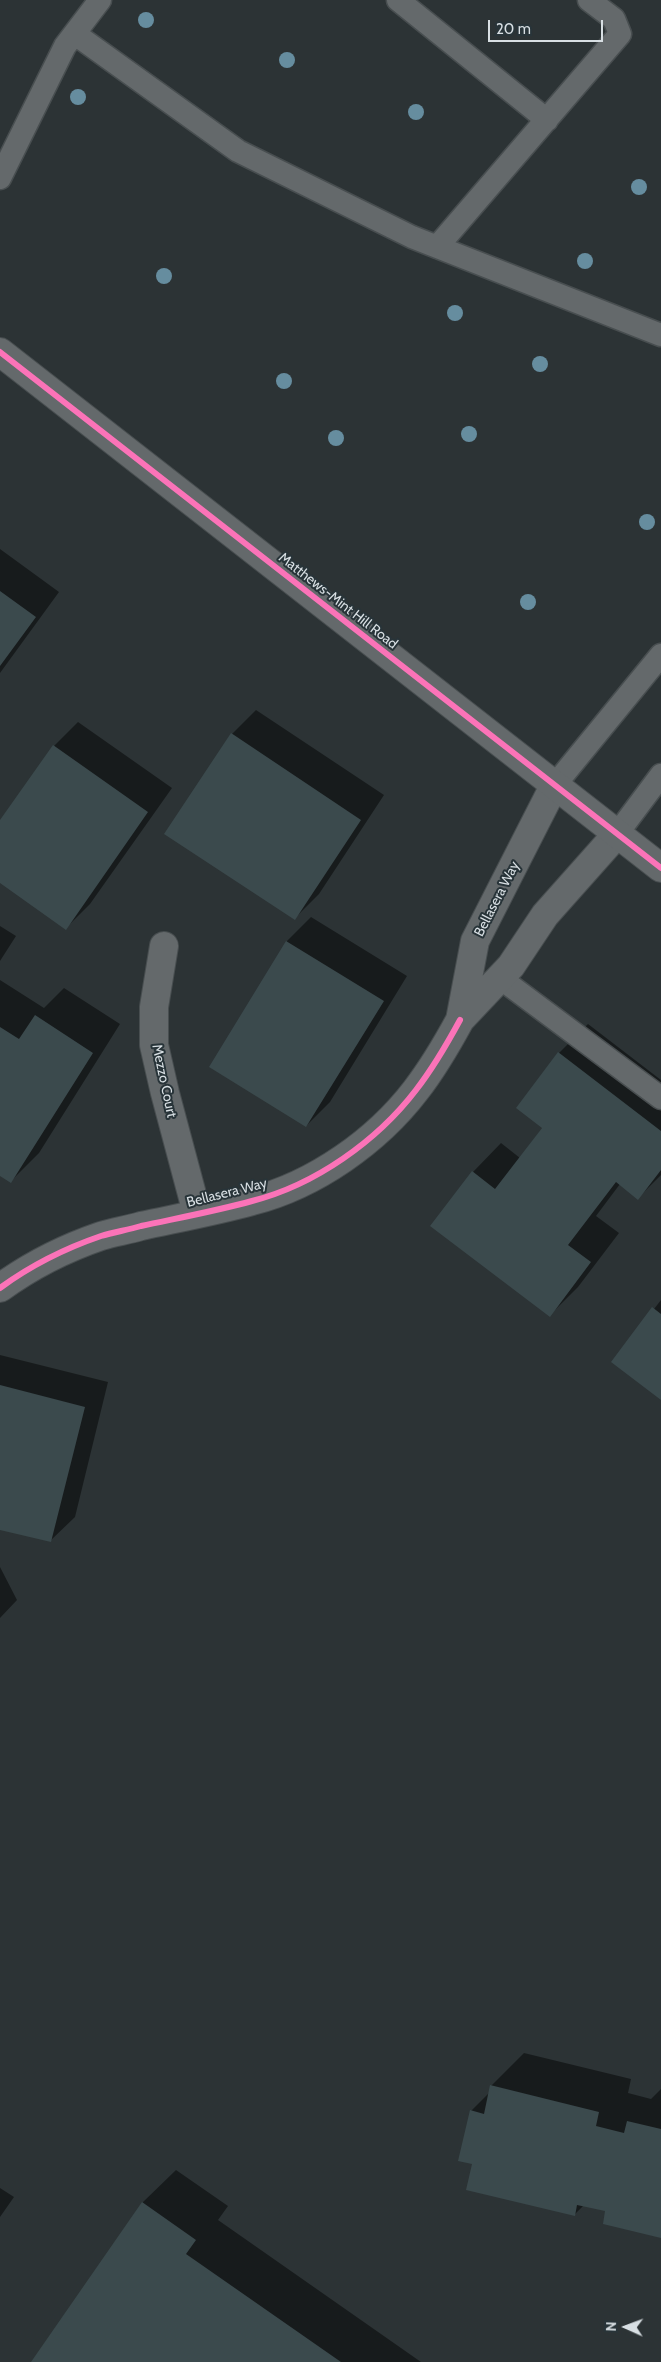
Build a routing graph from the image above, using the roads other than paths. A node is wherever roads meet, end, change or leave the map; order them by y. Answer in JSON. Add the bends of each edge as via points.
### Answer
{"nodes":[{"id":1,"x":100,"y":0,"type":"edge"},
{"id":2,"x":398,"y":0,"type":"edge"},
{"id":3,"x":589,"y":0,"type":"edge"},
{"id":4,"x":75,"y":34,"type":"junction"},
{"id":5,"x":547,"y":120,"type":"junction"},
{"id":6,"x":0,"y":178,"type":"edge"},
{"id":7,"x":438,"y":247,"type":"junction"},
{"id":8,"x":661,"y":334,"type":"edge"},
{"id":9,"x":0,"y":352,"type":"edge"},
{"id":10,"x":661,"y":655,"type":"edge"},
{"id":11,"x":661,"y":775,"type":"edge"},
{"id":12,"x":554,"y":786,"type":"junction"},
{"id":13,"x":616,"y":834,"type":"junction"},
{"id":14,"x":661,"y":868,"type":"edge"},
{"id":15,"x":164,"y":946,"type":"dead end"},
{"id":16,"x":500,"y":978,"type":"junction"},
{"id":17,"x":460,"y":1020,"type":"junction"},
{"id":18,"x":661,"y":1098,"type":"edge"},
{"id":19,"x":197,"y":1213,"type":"junction"},
{"id":20,"x":0,"y":1288,"type":"edge"}],
"edges":[{"from":1,"to":4,"type":"lane"},
{"from":2,"to":5,"type":"lane"},
{"from":3,"to":5,"type":"lane","via":[[614,19],[620,34]]},
{"from":4,"to":6,"type":"lane","via":[[65,46]]},
{"from":4,"to":7,"type":"lane","via":[[238,151]]},
{"from":5,"to":7,"type":"lane"},
{"from":7,"to":8,"type":"lane"},
{"from":9,"to":12,"type":"street","name":"Matthews-Mint Hill Road"},
{"from":10,"to":12,"type":"lane"},
{"from":11,"to":13,"type":"lane"},
{"from":12,"to":13,"type":"street","name":"Matthews-Mint Hill Road"},
{"from":12,"to":17,"type":"street","name":"Bellasera Way","via":[[475,941]]},
{"from":13,"to":14,"type":"street","name":"Matthews-Mint Hill Road"},
{"from":13,"to":16,"type":"street","name":"Bellasera Way","via":[[545,915]]},
{"from":15,"to":19,"type":"street","name":"Mezzo Court","via":[[154,1007],[154,1045]]},
{"from":16,"to":17,"type":"street","name":"Bellasera Way"},
{"from":16,"to":18,"type":"lane"},
{"from":17,"to":19,"type":"street","name":"Bellasera Way","via":[[416,1091],[362,1144],[327,1168],[288,1188],[254,1201]]},
{"from":19,"to":20,"type":"street","name":"Bellasera Way","via":[[102,1236],[54,1256]]}]}
